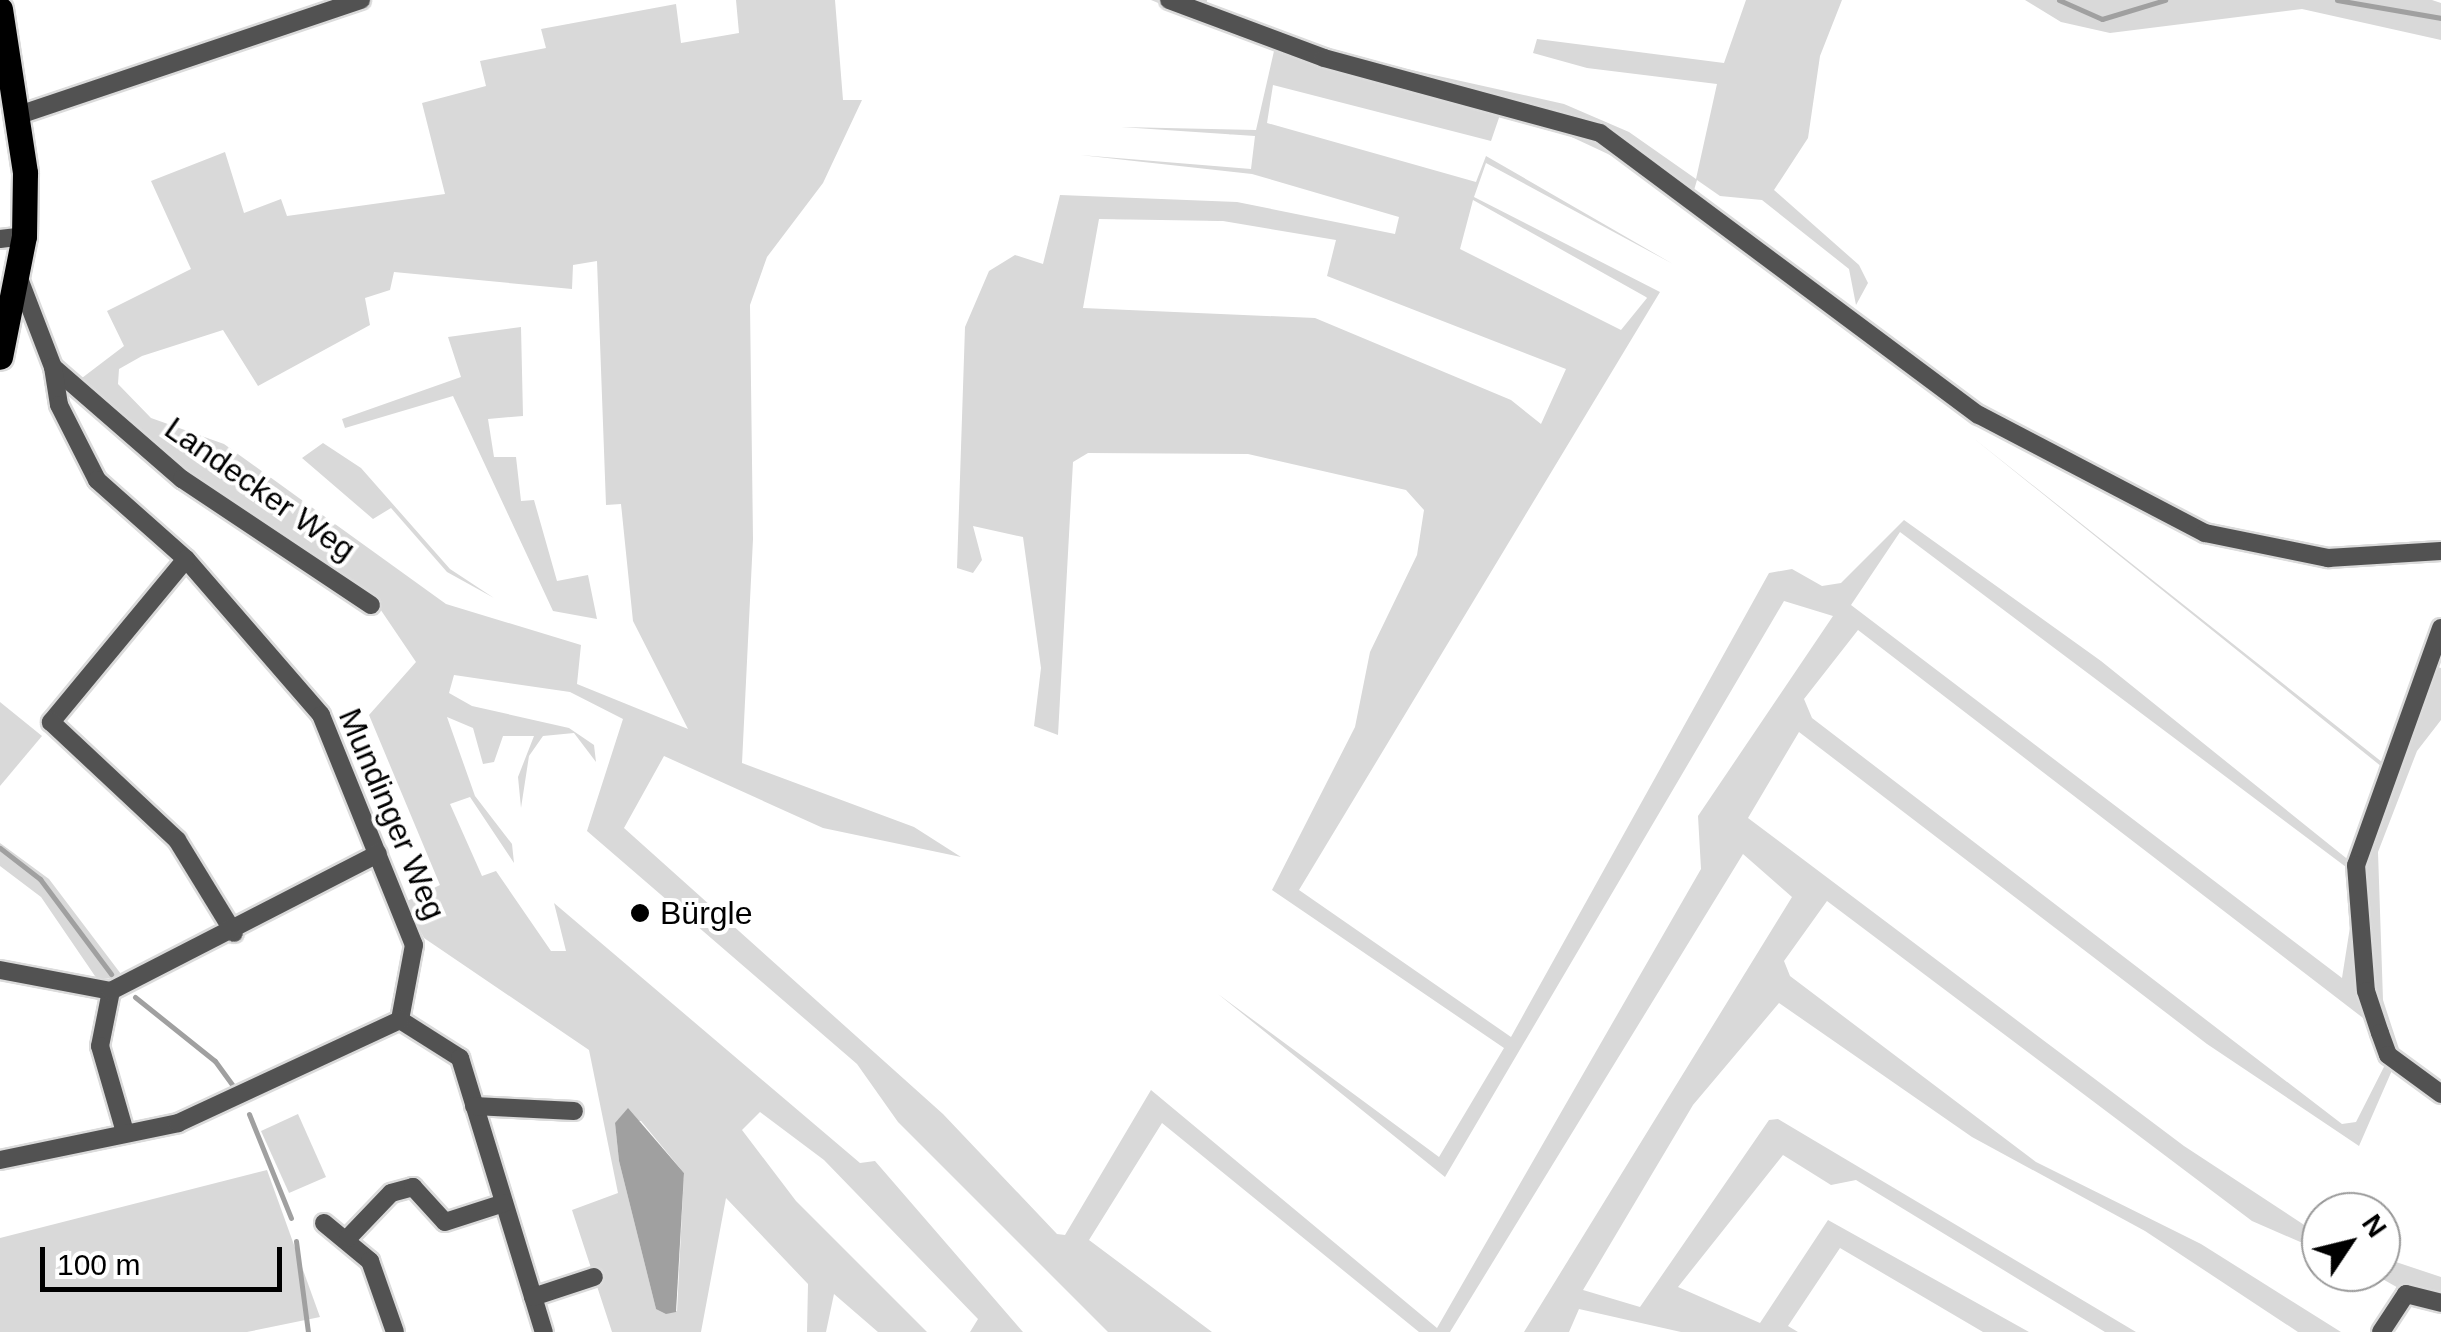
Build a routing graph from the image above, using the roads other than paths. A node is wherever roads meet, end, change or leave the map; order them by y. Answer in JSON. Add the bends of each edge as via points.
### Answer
{"nodes":[{"id":1,"x":361,"y":0,"type":"edge"},
{"id":2,"x":1168,"y":0,"type":"edge"},
{"id":3,"x":0,"y":9,"type":"edge"},
{"id":4,"x":19,"y":115,"type":"junction"},
{"id":5,"x":12,"y":238,"type":"edge"},
{"id":6,"x":18,"y":276,"type":"junction"},
{"id":7,"x":0,"y":357,"type":"edge"},
{"id":8,"x":53,"y":367,"type":"junction"},
{"id":9,"x":2441,"y":551,"type":"edge"},
{"id":10,"x":186,"y":559,"type":"junction"},
{"id":11,"x":372,"y":605,"type":"dead end"},
{"id":12,"x":2441,"y":628,"type":"edge"},
{"id":13,"x":378,"y":854,"type":"junction"},
{"id":14,"x":234,"y":933,"type":"junction"},
{"id":15,"x":0,"y":970,"type":"edge"},
{"id":16,"x":111,"y":992,"type":"junction"},
{"id":17,"x":400,"y":1020,"type":"junction"},
{"id":18,"x":2441,"y":1094,"type":"edge"},
{"id":19,"x":474,"y":1106,"type":"junction"},
{"id":20,"x":574,"y":1110,"type":"dead end"},
{"id":21,"x":124,"y":1132,"type":"junction"},
{"id":22,"x":0,"y":1160,"type":"edge"},
{"id":23,"x":504,"y":1203,"type":"junction"},
{"id":24,"x":324,"y":1223,"type":"dead end"},
{"id":25,"x":348,"y":1238,"type":"junction"},
{"id":26,"x":594,"y":1277,"type":"dead end"},
{"id":27,"x":534,"y":1297,"type":"junction"},
{"id":28,"x":2441,"y":1303,"type":"edge"},
{"id":29,"x":395,"y":1332,"type":"edge"},
{"id":30,"x":544,"y":1332,"type":"edge"},
{"id":31,"x":2381,"y":1332,"type":"edge"}],
"edges":[{"from":1,"to":4,"type":"street"},
{"from":2,"to":9,"type":"street","via":[[1324,58],[1600,133],[1979,415],[2205,533],[2328,558]]},
{"from":3,"to":4,"type":"main road"},
{"from":4,"to":5,"type":"main road"},
{"from":5,"to":6,"type":"main road"},
{"from":6,"to":7,"type":"main road"},
{"from":6,"to":8,"type":"street","name":"Landecker Weg"},
{"from":8,"to":10,"type":"street","name":"Mundinger Weg","via":[[59,405],[98,480]]},
{"from":8,"to":11,"type":"street","name":"Landecker Weg","via":[[182,480]]},
{"from":10,"to":13,"type":"street","name":"Mundinger Weg","via":[[321,715]]},
{"from":10,"to":14,"type":"street","via":[[51,722],[177,840]]},
{"from":12,"to":18,"type":"street","via":[[2370,804],[2356,865],[2366,992],[2388,1056]]},
{"from":13,"to":14,"type":"street"},
{"from":13,"to":17,"type":"street","name":"Mundinger Weg","via":[[414,945]]},
{"from":14,"to":16,"type":"street"},
{"from":15,"to":16,"type":"street"},
{"from":16,"to":21,"type":"street","via":[[100,1046]]},
{"from":17,"to":19,"type":"street","via":[[460,1058]]},
{"from":17,"to":21,"type":"street","via":[[236,1102]]},
{"from":19,"to":20,"type":"street"},
{"from":19,"to":23,"type":"street"},
{"from":21,"to":22,"type":"street"},
{"from":23,"to":25,"type":"street","via":[[444,1222],[412,1187],[390,1192]]},
{"from":23,"to":27,"type":"street"},
{"from":24,"to":25,"type":"street"},
{"from":25,"to":29,"type":"street","via":[[370,1261]]},
{"from":26,"to":27,"type":"street"},
{"from":27,"to":30,"type":"street"},
{"from":28,"to":31,"type":"street","via":[[2406,1294]]}]}
